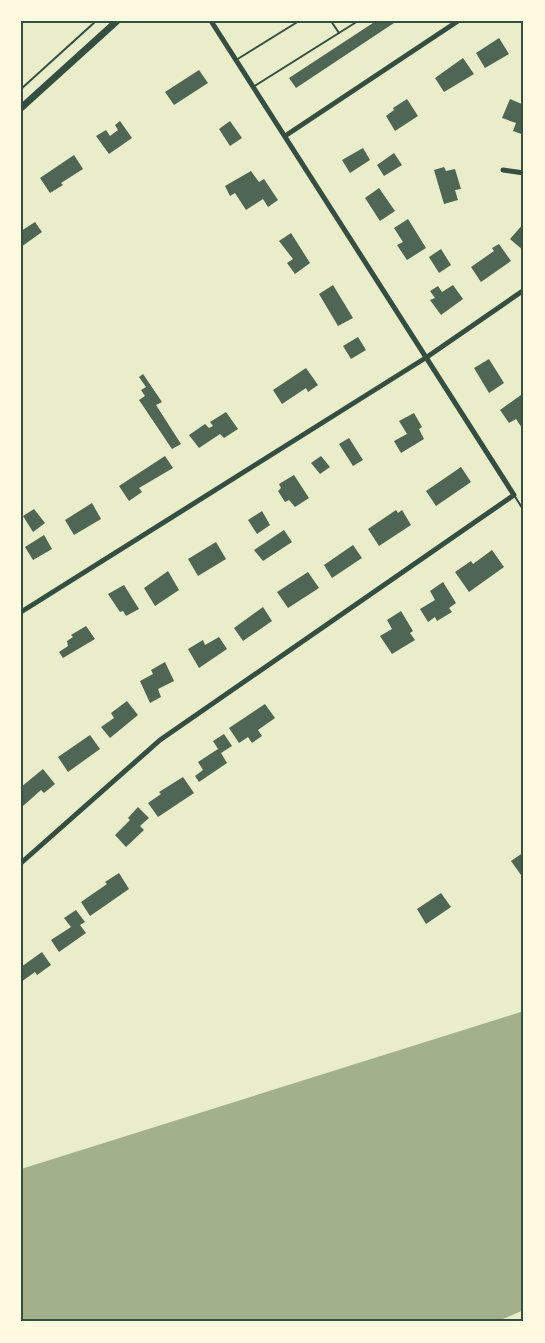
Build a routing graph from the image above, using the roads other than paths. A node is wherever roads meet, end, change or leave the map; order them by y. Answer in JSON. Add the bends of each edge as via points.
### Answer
{"nodes":[{"id":1,"x":117,"y":21,"type":"edge"},
{"id":2,"x":211,"y":21,"type":"edge"},
{"id":3,"x":299,"y":21,"type":"edge"},
{"id":4,"x":330,"y":21,"type":"edge"},
{"id":5,"x":358,"y":21,"type":"edge"},
{"id":6,"x":458,"y":21,"type":"edge"},
{"id":7,"x":339,"y":33,"type":"junction"},
{"id":8,"x":236,"y":60,"type":"junction"},
{"id":9,"x":253,"y":87,"type":"junction"},
{"id":10,"x":21,"y":108,"type":"edge"},
{"id":11,"x":285,"y":136,"type":"junction"},
{"id":12,"x":502,"y":170,"type":"dead end"},
{"id":13,"x":524,"y":173,"type":"edge"},
{"id":14,"x":524,"y":290,"type":"edge"},
{"id":15,"x":427,"y":357,"type":"junction"},
{"id":16,"x":514,"y":495,"type":"junction"},
{"id":17,"x":524,"y":511,"type":"edge"},
{"id":18,"x":21,"y":612,"type":"edge"},
{"id":19,"x":21,"y":862,"type":"edge"}],
"edges":[{"from":1,"to":10,"type":"street"},
{"from":2,"to":8,"type":"street"},
{"from":3,"to":8,"type":"lane"},
{"from":4,"to":7,"type":"lane"},
{"from":5,"to":7,"type":"lane"},
{"from":6,"to":11,"type":"street"},
{"from":7,"to":9,"type":"lane"},
{"from":8,"to":9,"type":"street"},
{"from":9,"to":11,"type":"street"},
{"from":11,"to":15,"type":"street"},
{"from":12,"to":13,"type":"street"},
{"from":14,"to":15,"type":"street"},
{"from":15,"to":16,"type":"street"},
{"from":15,"to":18,"type":"street"},
{"from":16,"to":17,"type":"lane"},
{"from":16,"to":19,"type":"street","via":[[160,740]]}]}
